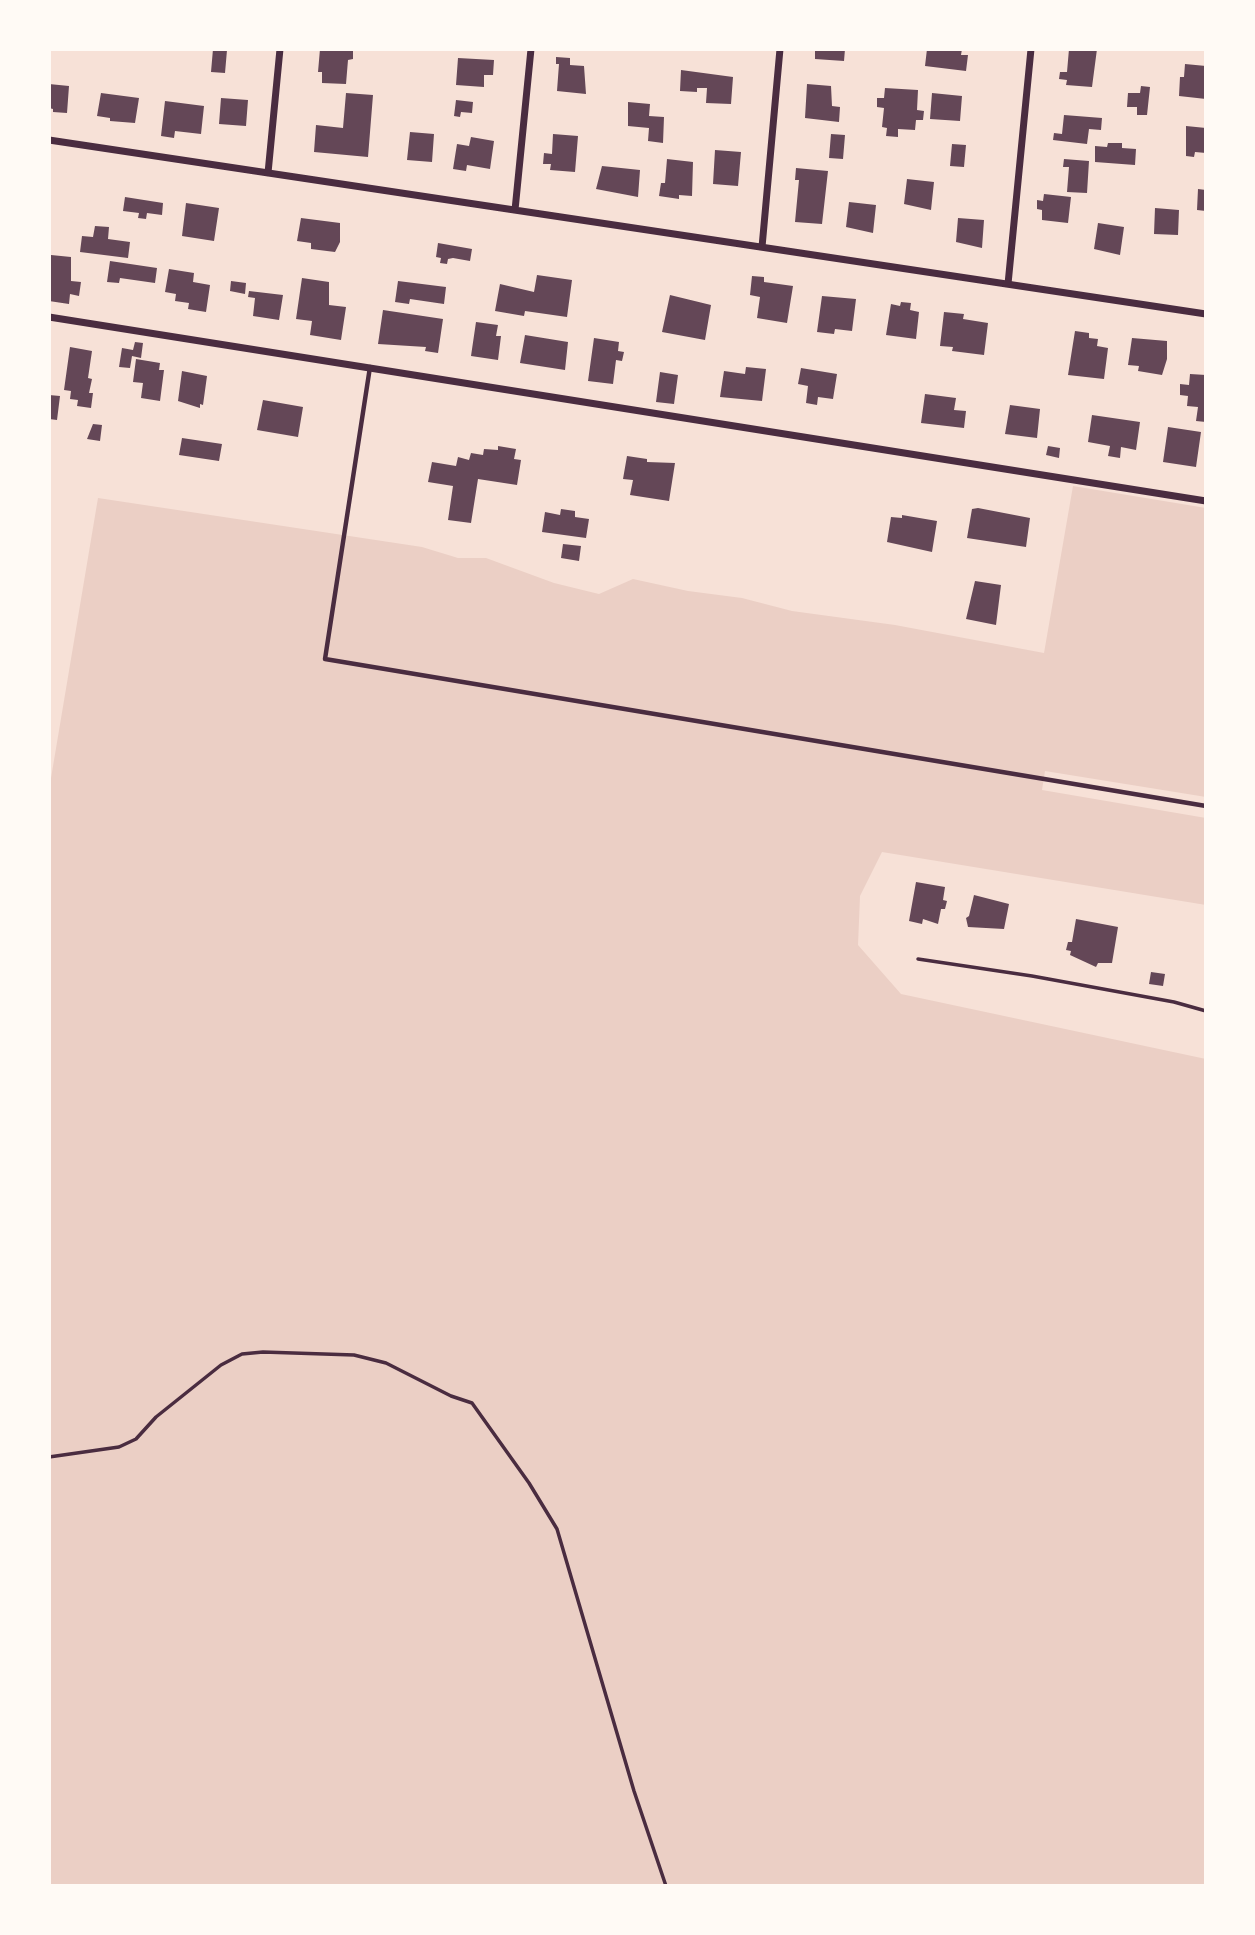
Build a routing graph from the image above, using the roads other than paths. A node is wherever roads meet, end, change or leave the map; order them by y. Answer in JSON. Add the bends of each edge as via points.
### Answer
{"nodes":[{"id":1,"x":280,"y":49,"type":"edge"},
{"id":2,"x":531,"y":49,"type":"edge"},
{"id":3,"x":780,"y":49,"type":"edge"},
{"id":4,"x":1031,"y":49,"type":"edge"},
{"id":5,"x":49,"y":140,"type":"edge"},
{"id":6,"x":268,"y":173,"type":"junction"},
{"id":7,"x":516,"y":210,"type":"junction"},
{"id":8,"x":762,"y":247,"type":"junction"},
{"id":9,"x":1008,"y":284,"type":"junction"},
{"id":10,"x":1206,"y":314,"type":"edge"},
{"id":11,"x":49,"y":317,"type":"edge"},
{"id":12,"x":370,"y":367,"type":"junction"},
{"id":13,"x":1206,"y":501,"type":"edge"},
{"id":14,"x":1206,"y":806,"type":"edge"}],
"edges":[{"from":1,"to":6,"type":"street"},
{"from":2,"to":7,"type":"street"},
{"from":3,"to":8,"type":"street"},
{"from":4,"to":9,"type":"street"},
{"from":5,"to":6,"type":"street"},
{"from":6,"to":7,"type":"street"},
{"from":7,"to":8,"type":"street"},
{"from":8,"to":9,"type":"street"},
{"from":9,"to":10,"type":"street"},
{"from":11,"to":12,"type":"street"},
{"from":12,"to":13,"type":"street"},
{"from":12,"to":14,"type":"lane","via":[[325,659]]}]}
